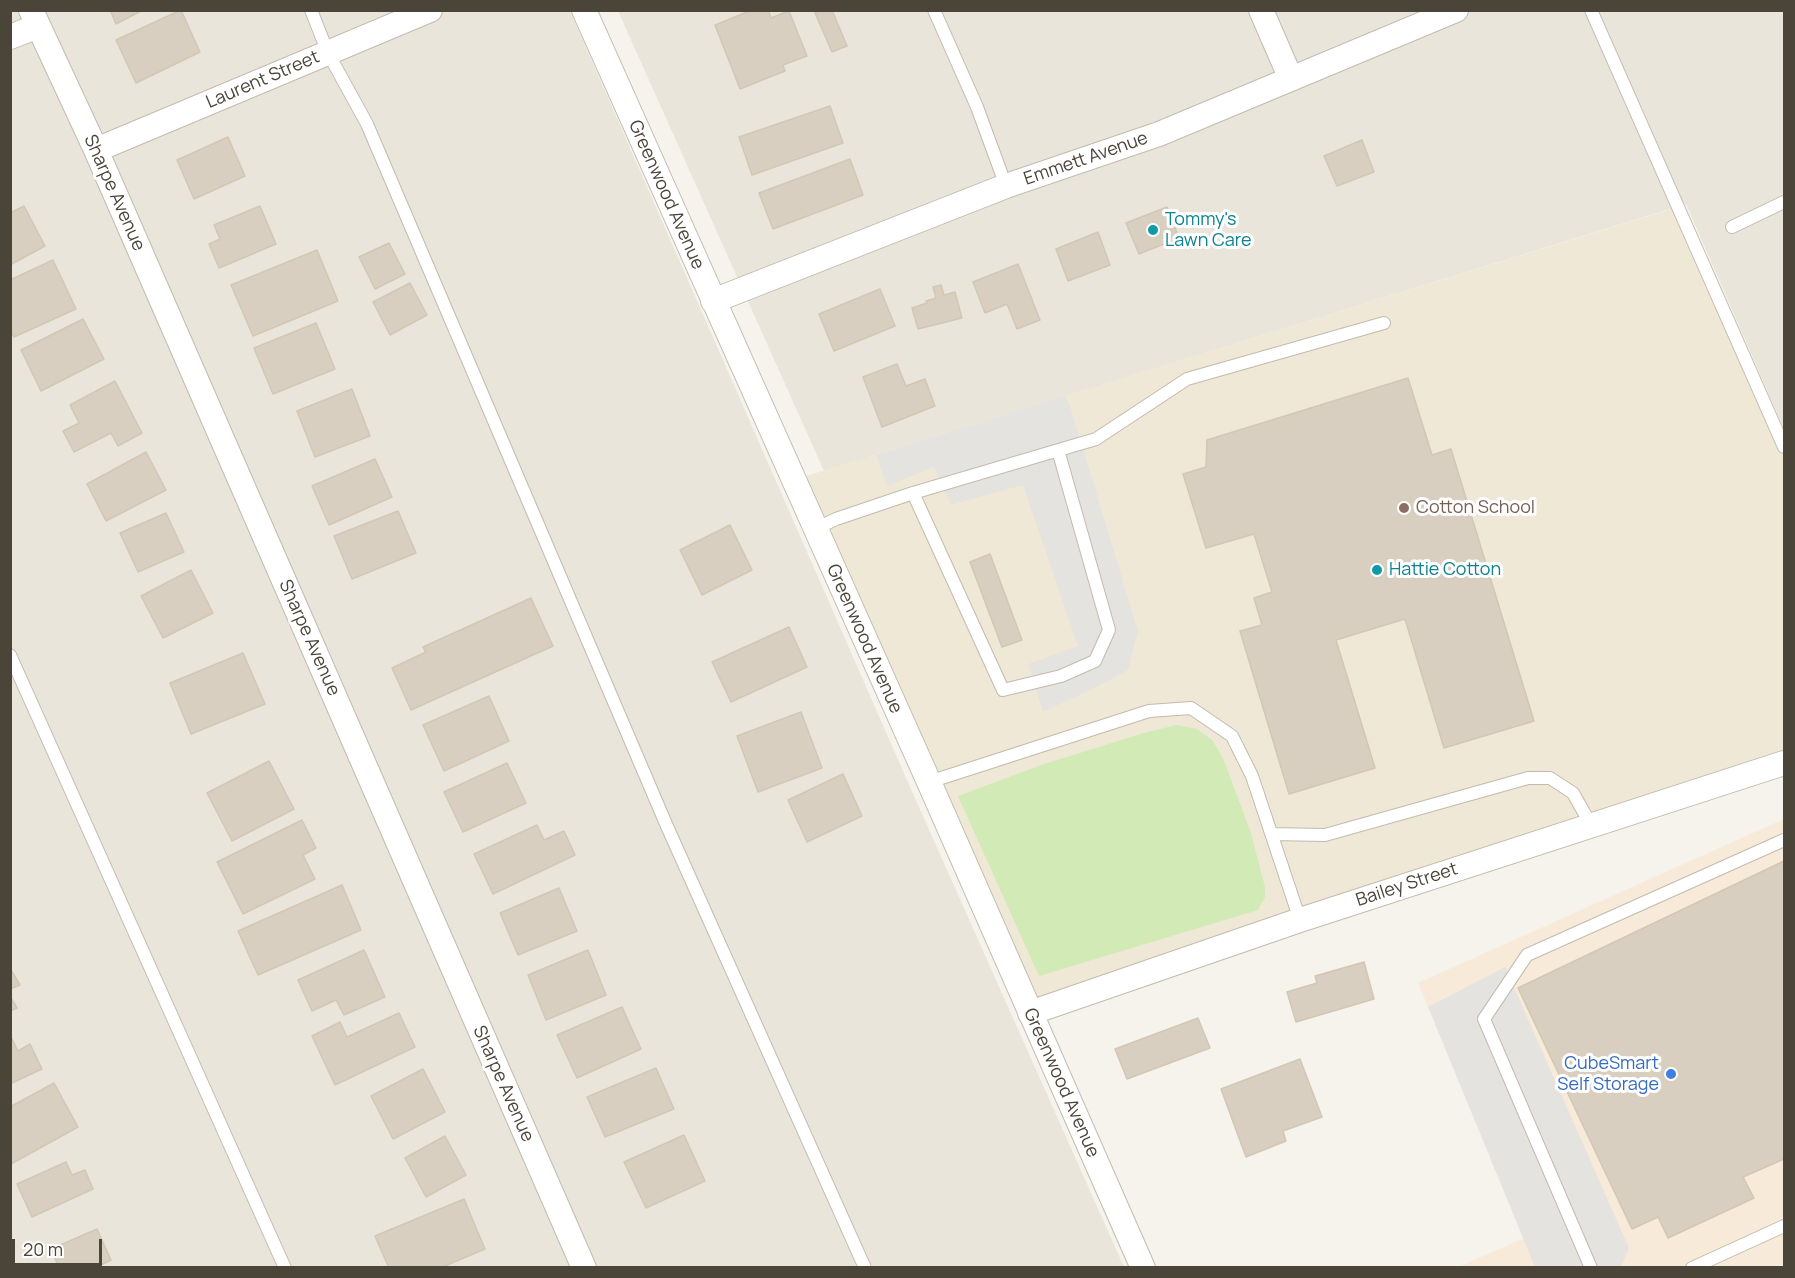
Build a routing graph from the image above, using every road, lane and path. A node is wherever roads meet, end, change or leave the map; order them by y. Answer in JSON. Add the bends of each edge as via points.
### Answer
{"nodes":[{"id":1,"x":311,"y":10,"type":"edge"},
{"id":2,"x":430,"y":10,"type":"edge"},
{"id":3,"x":584,"y":10,"type":"edge"},
{"id":4,"x":934,"y":10,"type":"edge"},
{"id":5,"x":1261,"y":10,"type":"edge"},
{"id":6,"x":1456,"y":10,"type":"edge"},
{"id":7,"x":1592,"y":10,"type":"edge"},
{"id":8,"x":35,"y":18,"type":"edge"},
{"id":9,"x":10,"y":38,"type":"edge"},
{"id":10,"x":328,"y":53,"type":"junction"},
{"id":11,"x":1291,"y":79,"type":"junction"},
{"id":12,"x":96,"y":150,"type":"junction"},
{"id":13,"x":1006,"y":186,"type":"junction"},
{"id":14,"x":1785,"y":202,"type":"edge"},
{"id":15,"x":1732,"y":227,"type":"dead end"},
{"id":16,"x":713,"y":301,"type":"junction"},
{"id":17,"x":1384,"y":323,"type":"dead end"},
{"id":18,"x":1785,"y":447,"type":"edge"},
{"id":19,"x":1058,"y":450,"type":"junction"},
{"id":20,"x":913,"y":493,"type":"junction"},
{"id":21,"x":814,"y":529,"type":"junction"},
{"id":22,"x":10,"y":655,"type":"edge"},
{"id":23,"x":1785,"y":762,"type":"edge"},
{"id":24,"x":929,"y":782,"type":"junction"},
{"id":25,"x":1591,"y":825,"type":"junction"},
{"id":26,"x":1272,"y":834,"type":"junction"},
{"id":27,"x":1785,"y":840,"type":"edge"},
{"id":28,"x":1300,"y":920,"type":"junction"},
{"id":29,"x":1030,"y":1013,"type":"junction"},
{"id":30,"x":1785,"y":1226,"type":"edge"},
{"id":31,"x":285,"y":1268,"type":"edge"},
{"id":32,"x":584,"y":1268,"type":"edge"},
{"id":33,"x":865,"y":1268,"type":"edge"},
{"id":34,"x":1143,"y":1268,"type":"edge"},
{"id":35,"x":1591,"y":1268,"type":"edge"},
{"id":36,"x":1692,"y":1268,"type":"edge"}],
"edges":[{"from":1,"to":10,"type":"lane"},
{"from":2,"to":10,"type":"street","name":"Laurent Street"},
{"from":3,"to":16,"type":"street","name":"Greenwood Avenue"},
{"from":4,"to":13,"type":"lane","via":[[977,107]]},
{"from":5,"to":11,"type":"street"},
{"from":6,"to":11,"type":"street","name":"Emmett Avenue"},
{"from":7,"to":18,"type":"lane"},
{"from":8,"to":9,"type":"street"},
{"from":8,"to":12,"type":"street","name":"Sharpe Avenue"},
{"from":10,"to":12,"type":"street","name":"Laurent Street"},
{"from":10,"to":33,"type":"lane","via":[[367,124],[666,824]]},
{"from":11,"to":13,"type":"street","name":"Emmett Avenue","via":[[1159,134]]},
{"from":12,"to":32,"type":"street","name":"Sharpe Avenue"},
{"from":13,"to":16,"type":"street","name":"Emmett Avenue"},
{"from":14,"to":15,"type":"lane"},
{"from":16,"to":21,"type":"street","name":"Greenwood Avenue"},
{"from":17,"to":19,"type":"lane","via":[[1187,379],[1096,439]]},
{"from":19,"to":20,"type":"lane"},
{"from":19,"to":20,"type":"lane","via":[[1109,630],[1095,661],[1061,676],[1003,690]]},
{"from":20,"to":21,"type":"lane"},
{"from":21,"to":24,"type":"street","name":"Greenwood Avenue"},
{"from":22,"to":31,"type":"lane"},
{"from":23,"to":25,"type":"street","name":"Bailey Street"},
{"from":24,"to":26,"type":"lane","via":[[1149,711],[1191,708],[1232,736],[1252,776]]},
{"from":24,"to":29,"type":"street","name":"Greenwood Avenue"},
{"from":25,"to":26,"type":"lane","via":[[1572,793],[1550,778],[1528,778],[1325,835]]},
{"from":25,"to":28,"type":"street","name":"Bailey Street"},
{"from":26,"to":28,"type":"lane"},
{"from":27,"to":35,"type":"lane","via":[[1527,955],[1484,1019]]},
{"from":28,"to":29,"type":"street","name":"Bailey Street"},
{"from":29,"to":34,"type":"street","name":"Greenwood Avenue"},
{"from":30,"to":36,"type":"lane"}]}
